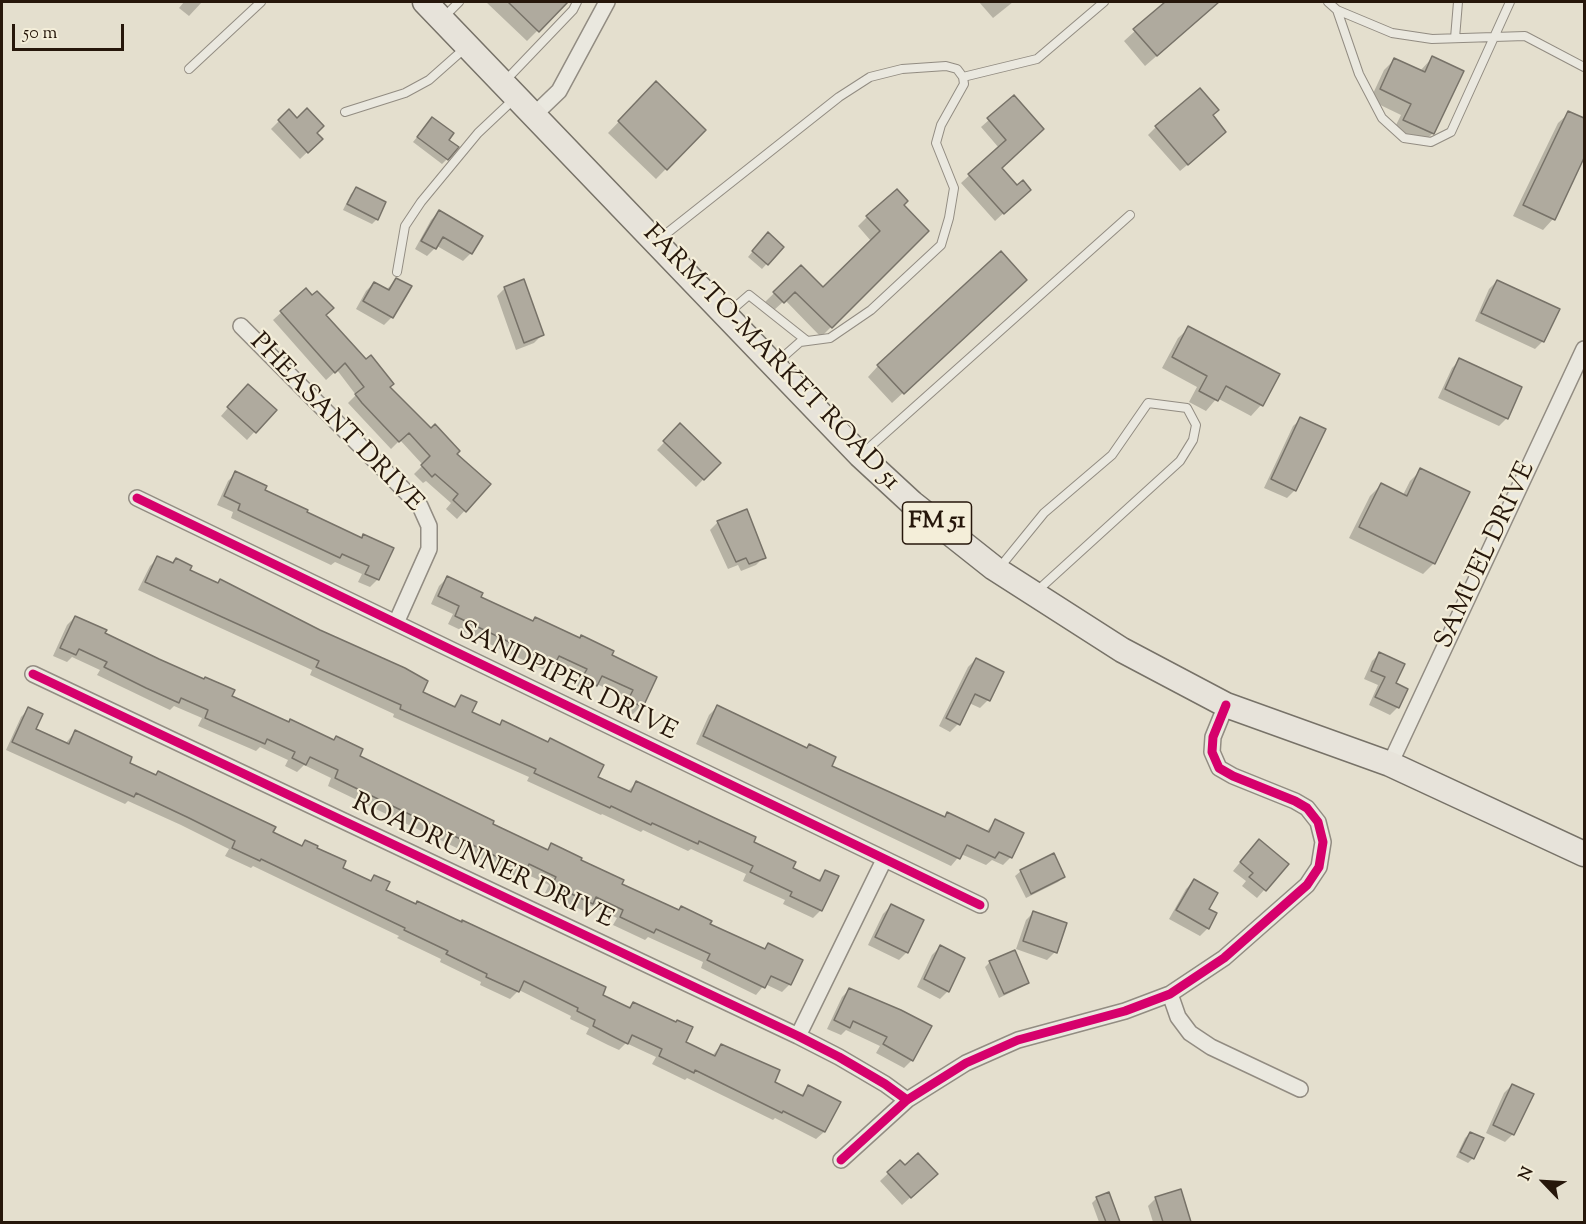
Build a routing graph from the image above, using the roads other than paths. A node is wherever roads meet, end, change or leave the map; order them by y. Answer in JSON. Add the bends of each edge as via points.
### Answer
{"nodes":[{"id":1,"x":261,"y":2,"type":"edge"},
{"id":2,"x":424,"y":2,"type":"edge"},
{"id":3,"x":459,"y":2,"type":"edge"},
{"id":4,"x":577,"y":2,"type":"edge"},
{"id":5,"x":607,"y":2,"type":"edge"},
{"id":6,"x":1104,"y":2,"type":"edge"},
{"id":7,"x":1328,"y":2,"type":"edge"},
{"id":8,"x":1458,"y":2,"type":"edge"},
{"id":9,"x":1510,"y":2,"type":"edge"},
{"id":10,"x":1337,"y":10,"type":"junction"},
{"id":11,"x":441,"y":19,"type":"junction"},
{"id":12,"x":1455,"y":38,"type":"junction"},
{"id":13,"x":1494,"y":38,"type":"junction"},
{"id":14,"x":468,"y":46,"type":"junction"},
{"id":15,"x":1584,"y":67,"type":"edge"},
{"id":16,"x":189,"y":69,"type":"dead end"},
{"id":17,"x":963,"y":77,"type":"junction"},
{"id":18,"x":510,"y":90,"type":"junction"},
{"id":19,"x":345,"y":112,"type":"dead end"},
{"id":20,"x":534,"y":115,"type":"junction"},
{"id":21,"x":1130,"y":215,"type":"dead end"},
{"id":22,"x":656,"y":242,"type":"junction"},
{"id":23,"x":397,"y":272,"type":"dead end"},
{"id":24,"x":726,"y":315,"type":"junction"},
{"id":25,"x":240,"y":326,"type":"dead end"},
{"id":26,"x":807,"y":341,"type":"junction"},
{"id":27,"x":1584,"y":349,"type":"edge"},
{"id":28,"x":774,"y":364,"type":"junction"},
{"id":29,"x":860,"y":455,"type":"junction"},
{"id":30,"x":137,"y":498,"type":"dead end"},
{"id":31,"x":998,"y":570,"type":"junction"},
{"id":32,"x":1034,"y":594,"type":"junction"},
{"id":33,"x":396,"y":623,"type":"junction"},
{"id":34,"x":33,"y":674,"type":"dead end"},
{"id":35,"x":1227,"y":705,"type":"junction"},
{"id":36,"x":1390,"y":764,"type":"junction"},
{"id":37,"x":1584,"y":854,"type":"edge"},
{"id":38,"x":884,"y":860,"type":"junction"},
{"id":39,"x":980,"y":904,"type":"dead end"},
{"id":40,"x":1170,"y":994,"type":"junction"},
{"id":41,"x":798,"y":1036,"type":"junction"},
{"id":42,"x":1300,"y":1089,"type":"dead end"},
{"id":43,"x":907,"y":1100,"type":"junction"},
{"id":44,"x":841,"y":1160,"type":"dead end"}],
"edges":[{"from":1,"to":16,"type":"lane"},
{"from":2,"to":11,"type":"main road","name":"FARM-TO-MARKET ROAD 51","number":"FM 51"},
{"from":3,"to":11,"type":"lane"},
{"from":4,"to":18,"type":"lane"},
{"from":5,"to":20,"type":"street","via":[[560,91]]},
{"from":6,"to":17,"type":"lane","via":[[1037,59]]},
{"from":7,"to":10,"type":"lane"},
{"from":8,"to":12,"type":"lane"},
{"from":9,"to":13,"type":"lane"},
{"from":10,"to":12,"type":"lane","via":[[1392,33]]},
{"from":10,"to":13,"type":"lane","via":[[1359,74],[1382,118],[1404,138],[1431,142],[1451,132]]},
{"from":11,"to":14,"type":"main road","name":"FARM-TO-MARKET ROAD 51","number":"FM 51"},
{"from":12,"to":13,"type":"lane"},
{"from":13,"to":15,"type":"lane","via":[[1526,36]]},
{"from":14,"to":18,"type":"main road","name":"FARM-TO-MARKET ROAD 51","number":"FM 51"},
{"from":14,"to":19,"type":"lane","via":[[429,80],[405,93]]},
{"from":17,"to":22,"type":"lane","via":[[957,69],[946,66],[902,69],[870,77],[838,97]]},
{"from":17,"to":26,"type":"lane","via":[[964,84],[936,143],[954,188],[941,245],[871,310],[830,338]]},
{"from":18,"to":20,"type":"main road","name":"FARM-TO-MARKET ROAD 51","number":"FM 51"},
{"from":18,"to":23,"type":"lane","via":[[405,226]]},
{"from":20,"to":22,"type":"main road","name":"FARM-TO-MARKET ROAD 51","number":"FM 51"},
{"from":21,"to":29,"type":"lane"},
{"from":22,"to":24,"type":"main road","name":"FARM-TO-MARKET ROAD 51","number":"FM 51"},
{"from":24,"to":26,"type":"lane","via":[[749,295]]},
{"from":24,"to":28,"type":"main road","name":"FARM-TO-MARKET ROAD 51","number":"FM 51"},
{"from":25,"to":33,"type":"street","name":"PHEASANT DRIVE","via":[[420,506],[429,526],[429,549]]},
{"from":26,"to":28,"type":"lane","via":[[800,342]]},
{"from":27,"to":36,"type":"street","name":"SAMUEL DRIVE"},
{"from":28,"to":29,"type":"main road","name":"FARM-TO-MARKET ROAD 51","number":"FM 51"},
{"from":29,"to":31,"type":"main road","name":"FARM-TO-MARKET ROAD 51","number":"FM 51","via":[[912,503]]},
{"from":30,"to":33,"type":"street","name":"SANDPIPER DRIVE"},
{"from":31,"to":32,"type":"main road","name":"FARM-TO-MARKET ROAD 51","number":"FM 51"},
{"from":31,"to":32,"type":"lane","via":[[1044,513],[1112,455],[1148,403],[1187,408],[1196,425],[1193,440],[1180,461]]},
{"from":32,"to":35,"type":"main road","name":"FARM-TO-MARKET ROAD 51","number":"FM 51","via":[[1122,650]]},
{"from":33,"to":38,"type":"street","name":"SANDPIPER DRIVE"},
{"from":34,"to":41,"type":"street","name":"ROADRUNNER DRIVE"},
{"from":35,"to":36,"type":"main road","name":"FARM-TO-MARKET ROAD 51","number":"FM 51"},
{"from":35,"to":40,"type":"street","via":[[1213,737],[1212,752],[1219,768],[1307,808],[1318,822],[1323,842],[1319,867],[1307,885],[1249,938]]},
{"from":36,"to":37,"type":"main road","name":"FARM-TO-MARKET ROAD 51","number":"FM 51"},
{"from":38,"to":39,"type":"street","name":"SANDPIPER DRIVE"},
{"from":38,"to":41,"type":"street"},
{"from":40,"to":42,"type":"street","via":[[1178,1017],[1190,1033]]},
{"from":40,"to":43,"type":"street","via":[[1125,1011],[1018,1040],[966,1063]]},
{"from":41,"to":43,"type":"street","name":"ROADRUNNER DRIVE"},
{"from":43,"to":44,"type":"street"}]}
